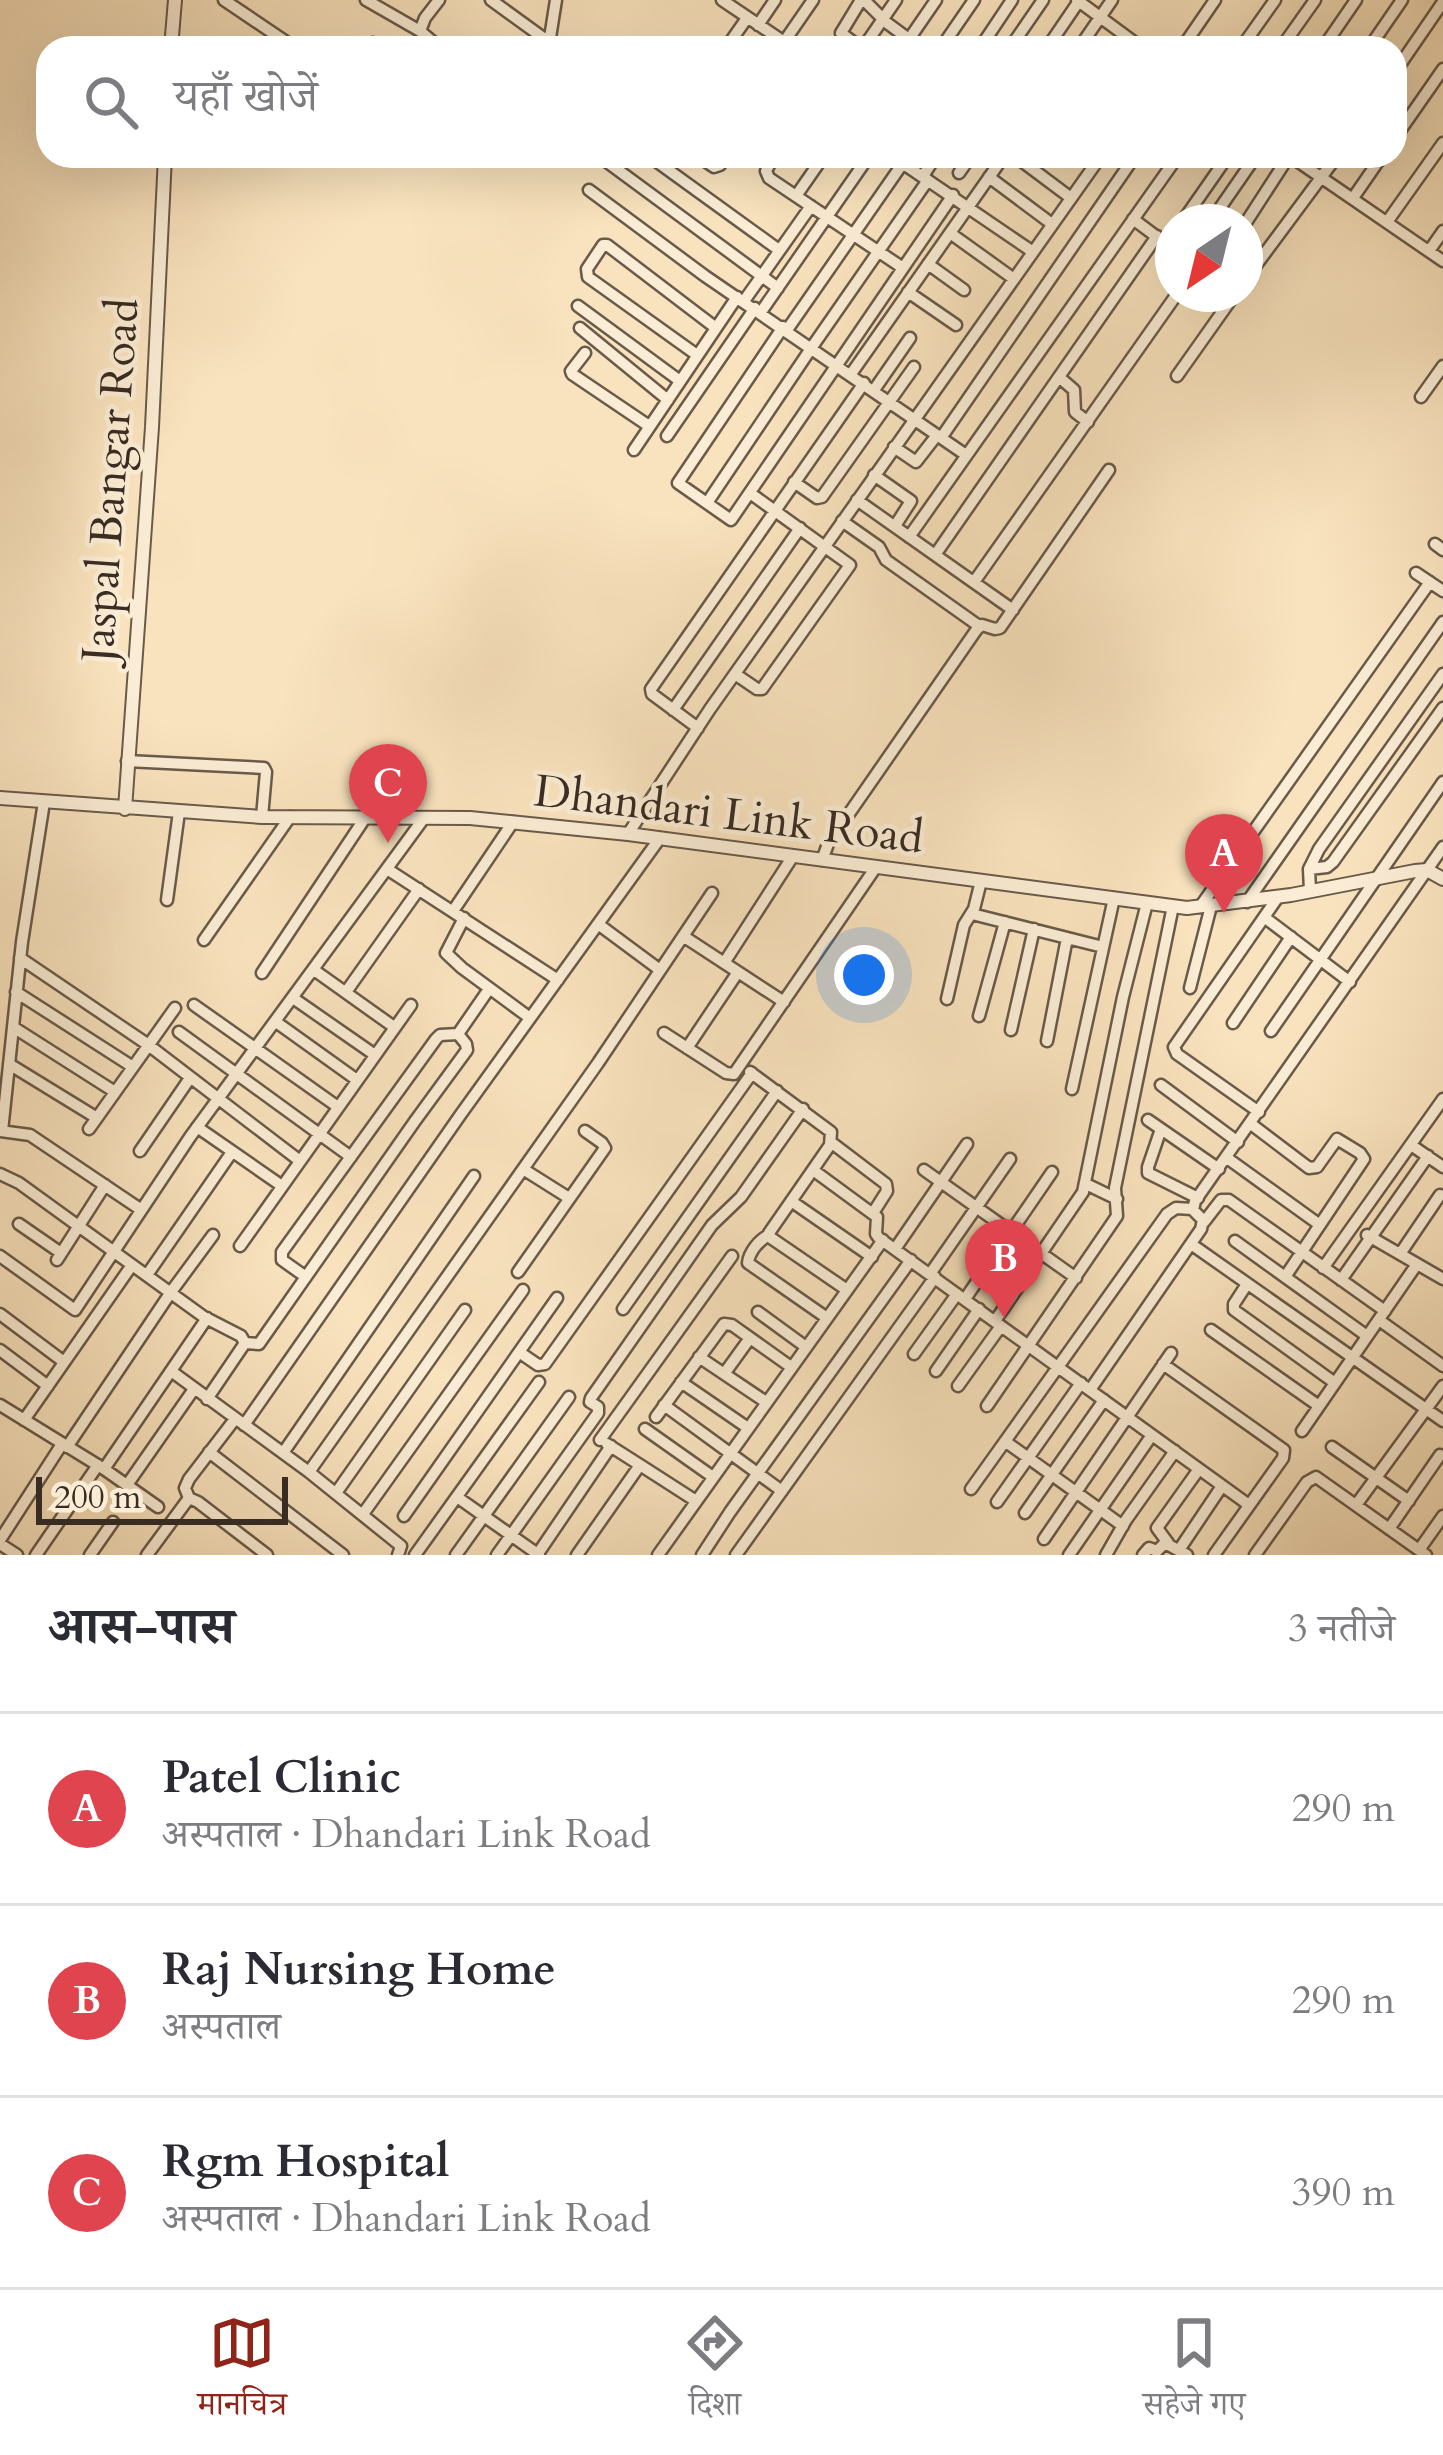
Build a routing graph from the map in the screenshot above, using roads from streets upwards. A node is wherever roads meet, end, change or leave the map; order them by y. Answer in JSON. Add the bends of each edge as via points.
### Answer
{"nodes":[{"id":1,"x":175,"y":0,"type":"edge"},
{"id":2,"x":224,"y":0,"type":"edge"},
{"id":3,"x":366,"y":0,"type":"edge"},
{"id":4,"x":439,"y":0,"type":"edge"},
{"id":5,"x":491,"y":0,"type":"edge"},
{"id":6,"x":556,"y":0,"type":"edge"},
{"id":7,"x":775,"y":0,"type":"edge"},
{"id":8,"x":813,"y":0,"type":"edge"},
{"id":9,"x":862,"y":0,"type":"edge"},
{"id":10,"x":896,"y":0,"type":"edge"},
{"id":11,"x":936,"y":0,"type":"edge"},
{"id":12,"x":974,"y":0,"type":"edge"},
{"id":13,"x":1012,"y":0,"type":"edge"},
{"id":14,"x":1043,"y":0,"type":"edge"},
{"id":15,"x":1112,"y":0,"type":"edge"},
{"id":16,"x":1215,"y":0,"type":"edge"},
{"id":17,"x":1275,"y":0,"type":"edge"},
{"id":18,"x":1315,"y":0,"type":"edge"},
{"id":19,"x":1356,"y":0,"type":"edge"},
{"id":20,"x":1402,"y":0,"type":"edge"},
{"id":21,"x":1078,"y":1,"type":"edge"},
{"id":22,"x":1443,"y":2,"type":"edge"},
{"id":23,"x":731,"y":3,"type":"edge"},
{"id":24,"x":1101,"y":16,"type":"junction"},
{"id":25,"x":883,"y":19,"type":"junction"},
{"id":26,"x":753,"y":22,"type":"junction"},
{"id":27,"x":420,"y":31,"type":"junction"},
{"id":28,"x":172,"y":36,"type":"edge"},
{"id":29,"x":277,"y":36,"type":"edge"},
{"id":30,"x":426,"y":36,"type":"edge"},
{"id":31,"x":537,"y":36,"type":"edge"},
{"id":32,"x":550,"y":36,"type":"edge"},
{"id":33,"x":738,"y":36,"type":"edge"},
{"id":34,"x":775,"y":36,"type":"edge"},
{"id":35,"x":794,"y":36,"type":"edge"},
{"id":36,"x":843,"y":36,"type":"edge"},
{"id":37,"x":871,"y":36,"type":"edge"},
{"id":38,"x":899,"y":36,"type":"edge"},
{"id":39,"x":911,"y":36,"type":"edge"},
{"id":40,"x":949,"y":36,"type":"edge"},
{"id":41,"x":988,"y":36,"type":"edge"},
{"id":42,"x":1018,"y":36,"type":"edge"},
{"id":43,"x":1055,"y":36,"type":"edge"},
{"id":44,"x":1087,"y":36,"type":"edge"},
{"id":45,"x":1127,"y":36,"type":"edge"},
{"id":46,"x":1190,"y":36,"type":"edge"},
{"id":47,"x":1250,"y":36,"type":"edge"},
{"id":48,"x":1290,"y":36,"type":"edge"},
{"id":49,"x":1331,"y":36,"type":"edge"},
{"id":50,"x":1377,"y":36,"type":"edge"},
{"id":51,"x":1407,"y":54,"type":"edge"},
{"id":52,"x":1443,"y":69,"type":"edge"},
{"id":53,"x":1430,"y":88,"type":"junction"},
{"id":54,"x":1443,"y":97,"type":"edge"},
{"id":55,"x":1407,"y":121,"type":"edge"},
{"id":56,"x":1443,"y":142,"type":"edge"},
{"id":57,"x":164,"y":168,"type":"edge"},
{"id":58,"x":615,"y":168,"type":"edge"},
{"id":59,"x":666,"y":168,"type":"edge"},
{"id":60,"x":768,"y":168,"type":"edge"},
{"id":61,"x":815,"y":168,"type":"edge"},
{"id":62,"x":861,"y":168,"type":"edge"},
{"id":63,"x":893,"y":168,"type":"edge"},
{"id":64,"x":911,"y":168,"type":"edge"},
{"id":65,"x":931,"y":168,"type":"edge"},
{"id":66,"x":963,"y":168,"type":"edge"},
{"id":67,"x":995,"y":168,"type":"edge"},
{"id":68,"x":1031,"y":168,"type":"edge"},
{"id":69,"x":1092,"y":168,"type":"edge"},
{"id":70,"x":1127,"y":168,"type":"edge"},
{"id":71,"x":1169,"y":168,"type":"edge"},
{"id":72,"x":1220,"y":168,"type":"edge"},
{"id":73,"x":1248,"y":168,"type":"edge"},
{"id":74,"x":1282,"y":168,"type":"edge"},
{"id":75,"x":1308,"y":168,"type":"edge"},
{"id":76,"x":1328,"y":168,"type":"edge"},
{"id":77,"x":1374,"y":168,"type":"edge"},
{"id":78,"x":959,"y":173,"type":"dead end"},
{"id":79,"x":989,"y":177,"type":"junction"},
{"id":80,"x":1322,"y":177,"type":"junction"},
{"id":81,"x":926,"y":178,"type":"junction"},
{"id":82,"x":589,"y":190,"type":"dead end"},
{"id":83,"x":953,"y":195,"type":"junction"},
{"id":84,"x":796,"y":196,"type":"junction"},
{"id":85,"x":1071,"y":198,"type":"junction"},
{"id":86,"x":1353,"y":198,"type":"junction"},
{"id":87,"x":1195,"y":204,"type":"edge"},
{"id":88,"x":1223,"y":204,"type":"edge"},
{"id":89,"x":1258,"y":204,"type":"edge"},
{"id":90,"x":811,"y":206,"type":"junction"},
{"id":91,"x":968,"y":206,"type":"junction"},
{"id":92,"x":828,"y":217,"type":"junction"},
{"id":93,"x":1133,"y":219,"type":"junction"},
{"id":94,"x":1387,"y":222,"type":"junction"},
{"id":95,"x":1052,"y":224,"type":"junction"},
{"id":96,"x":1443,"y":231,"type":"edge"},
{"id":97,"x":950,"y":232,"type":"junction"},
{"id":98,"x":1155,"y":233,"type":"edge"},
{"id":99,"x":854,"y":235,"type":"junction"},
{"id":100,"x":779,"y":250,"type":"junction"},
{"id":101,"x":1429,"y":251,"type":"junction"},
{"id":102,"x":879,"y":252,"type":"junction"},
{"id":103,"x":1033,"y":252,"type":"junction"},
{"id":104,"x":1155,"y":255,"type":"edge"},
{"id":105,"x":1263,"y":256,"type":"edge"},
{"id":106,"x":1443,"y":261,"type":"edge"},
{"id":107,"x":928,"y":264,"type":"junction"},
{"id":108,"x":903,"y":268,"type":"junction"},
{"id":109,"x":761,"y":276,"type":"junction"},
{"id":110,"x":1014,"y":279,"type":"junction"},
{"id":111,"x":778,"y":288,"type":"junction"},
{"id":112,"x":964,"y":290,"type":"dead end"},
{"id":113,"x":908,"y":292,"type":"junction"},
{"id":114,"x":1079,"y":296,"type":"junction"},
{"id":115,"x":749,"y":304,"type":"junction"},
{"id":116,"x":578,"y":306,"type":"dead end"},
{"id":117,"x":1164,"y":312,"type":"edge"},
{"id":118,"x":1222,"y":312,"type":"edge"},
{"id":119,"x":1103,"y":313,"type":"junction"},
{"id":120,"x":956,"y":325,"type":"dead end"},
{"id":121,"x":580,"y":328,"type":"dead end"},
{"id":122,"x":716,"y":328,"type":"junction"},
{"id":123,"x":785,"y":328,"type":"junction"},
{"id":124,"x":910,"y":338,"type":"dead end"},
{"id":125,"x":812,"y":346,"type":"junction"},
{"id":126,"x":584,"y":353,"type":"dead end"},
{"id":127,"x":698,"y":355,"type":"junction"},
{"id":128,"x":837,"y":364,"type":"junction"},
{"id":129,"x":1443,"y":366,"type":"edge"},
{"id":130,"x":914,"y":367,"type":"dead end"},
{"id":131,"x":851,"y":374,"type":"junction"},
{"id":132,"x":1178,"y":376,"type":"dead end"},
{"id":133,"x":1059,"y":377,"type":"junction"},
{"id":134,"x":680,"y":380,"type":"junction"},
{"id":135,"x":869,"y":386,"type":"junction"},
{"id":136,"x":1421,"y":397,"type":"dead end"},
{"id":137,"x":668,"y":400,"type":"junction"},
{"id":138,"x":890,"y":402,"type":"junction"},
{"id":139,"x":1003,"y":404,"type":"junction"},
{"id":140,"x":914,"y":418,"type":"junction"},
{"id":141,"x":1028,"y":421,"type":"junction"},
{"id":142,"x":1088,"y":422,"type":"junction"},
{"id":143,"x":649,"y":425,"type":"junction"},
{"id":144,"x":668,"y":436,"type":"dead end"},
{"id":145,"x":939,"y":436,"type":"junction"},
{"id":146,"x":894,"y":447,"type":"junction"},
{"id":147,"x":634,"y":450,"type":"dead end"},
{"id":148,"x":966,"y":455,"type":"junction"},
{"id":149,"x":1109,"y":470,"type":"dead end"},
{"id":150,"x":874,"y":475,"type":"junction"},
{"id":151,"x":794,"y":482,"type":"junction"},
{"id":152,"x":750,"y":493,"type":"junction"},
{"id":153,"x":857,"y":500,"type":"junction"},
{"id":154,"x":707,"y":503,"type":"junction"},
{"id":155,"x":774,"y":510,"type":"junction"},
{"id":156,"x":842,"y":521,"type":"junction"},
{"id":157,"x":895,"y":526,"type":"junction"},
{"id":158,"x":800,"y":528,"type":"junction"},
{"id":159,"x":909,"y":537,"type":"junction"},
{"id":160,"x":824,"y":546,"type":"junction"},
{"id":161,"x":935,"y":555,"type":"junction"},
{"id":162,"x":1416,"y":573,"type":"dead end"},
{"id":163,"x":974,"y":582,"type":"junction"},
{"id":164,"x":1430,"y":582,"type":"junction"},
{"id":165,"x":1443,"y":591,"type":"edge"},
{"id":166,"x":1012,"y":610,"type":"junction"},
{"id":167,"x":1443,"y":622,"type":"edge"},
{"id":168,"x":979,"y":626,"type":"junction"},
{"id":169,"x":734,"y":674,"type":"junction"},
{"id":170,"x":1443,"y":674,"type":"edge"},
{"id":171,"x":1443,"y":708,"type":"edge"},
{"id":172,"x":674,"y":710,"type":"junction"},
{"id":173,"x":698,"y":728,"type":"junction"},
{"id":174,"x":127,"y":761,"type":"junction"},
{"id":175,"x":1443,"y":782,"type":"edge"},
{"id":176,"x":0,"y":798,"type":"edge"},
{"id":177,"x":44,"y":802,"type":"junction"},
{"id":178,"x":125,"y":809,"type":"junction"},
{"id":179,"x":179,"y":812,"type":"junction"},
{"id":180,"x":262,"y":818,"type":"junction"},
{"id":181,"x":290,"y":818,"type":"junction"},
{"id":182,"x":365,"y":818,"type":"junction"},
{"id":183,"x":424,"y":818,"type":"junction"},
{"id":184,"x":513,"y":823,"type":"junction"},
{"id":185,"x":628,"y":834,"type":"junction"},
{"id":186,"x":660,"y":838,"type":"junction"},
{"id":187,"x":1443,"y":847,"type":"edge"},
{"id":188,"x":793,"y":856,"type":"junction"},
{"id":189,"x":822,"y":860,"type":"junction"},
{"id":190,"x":876,"y":867,"type":"junction"},
{"id":191,"x":387,"y":868,"type":"junction"},
{"id":192,"x":1309,"y":868,"type":"junction"},
{"id":193,"x":1427,"y":871,"type":"junction"},
{"id":194,"x":1376,"y":878,"type":"junction"},
{"id":195,"x":1443,"y":879,"type":"edge"},
{"id":196,"x":981,"y":880,"type":"junction"},
{"id":197,"x":419,"y":889,"type":"junction"},
{"id":198,"x":1310,"y":891,"type":"junction"},
{"id":199,"x":712,"y":893,"type":"dead end"},
{"id":200,"x":1278,"y":897,"type":"junction"},
{"id":201,"x":1114,"y":898,"type":"junction"},
{"id":202,"x":167,"y":900,"type":"dead end"},
{"id":203,"x":1247,"y":902,"type":"junction"},
{"id":204,"x":1147,"y":903,"type":"junction"},
{"id":205,"x":1173,"y":906,"type":"junction"},
{"id":206,"x":1206,"y":906,"type":"junction"},
{"id":207,"x":459,"y":914,"type":"junction"},
{"id":208,"x":972,"y":914,"type":"junction"},
{"id":209,"x":1264,"y":917,"type":"junction"},
{"id":210,"x":1004,"y":922,"type":"junction"},
{"id":211,"x":598,"y":924,"type":"junction"},
{"id":212,"x":1034,"y":929,"type":"junction"},
{"id":213,"x":683,"y":936,"type":"junction"},
{"id":214,"x":1291,"y":937,"type":"junction"},
{"id":215,"x":1067,"y":938,"type":"junction"},
{"id":216,"x":204,"y":940,"type":"dead end"},
{"id":217,"x":1103,"y":946,"type":"junction"},
{"id":218,"x":20,"y":958,"type":"junction"},
{"id":219,"x":1320,"y":959,"type":"junction"},
{"id":220,"x":724,"y":963,"type":"junction"},
{"id":221,"x":314,"y":970,"type":"junction"},
{"id":222,"x":660,"y":970,"type":"junction"},
{"id":223,"x":738,"y":972,"type":"junction"},
{"id":224,"x":262,"y":973,"type":"dead end"},
{"id":225,"x":558,"y":980,"type":"junction"},
{"id":226,"x":1350,"y":982,"type":"junction"},
{"id":227,"x":1190,"y":988,"type":"dead end"},
{"id":228,"x":489,"y":989,"type":"junction"},
{"id":229,"x":16,"y":992,"type":"junction"},
{"id":230,"x":346,"y":992,"type":"junction"},
{"id":231,"x":293,"y":998,"type":"junction"},
{"id":232,"x":947,"y":999,"type":"dead end"},
{"id":233,"x":784,"y":1002,"type":"junction"},
{"id":234,"x":411,"y":1004,"type":"dead end"},
{"id":235,"x":194,"y":1005,"type":"dead end"},
{"id":236,"x":175,"y":1008,"type":"dead end"},
{"id":237,"x":980,"y":1016,"type":"dead end"},
{"id":238,"x":530,"y":1018,"type":"junction"},
{"id":239,"x":276,"y":1022,"type":"junction"},
{"id":240,"x":1233,"y":1023,"type":"dead end"},
{"id":241,"x":13,"y":1027,"type":"junction"},
{"id":242,"x":394,"y":1028,"type":"junction"},
{"id":243,"x":1012,"y":1030,"type":"dead end"},
{"id":244,"x":1271,"y":1031,"type":"dead end"},
{"id":245,"x":179,"y":1032,"type":"dead end"},
{"id":246,"x":664,"y":1033,"type":"dead end"},
{"id":247,"x":458,"y":1034,"type":"junction"},
{"id":248,"x":1047,"y":1041,"type":"dead end"},
{"id":249,"x":148,"y":1045,"type":"junction"},
{"id":250,"x":687,"y":1048,"type":"junction"},
{"id":251,"x":255,"y":1050,"type":"junction"},
{"id":252,"x":375,"y":1054,"type":"junction"},
{"id":253,"x":9,"y":1064,"type":"junction"},
{"id":254,"x":133,"y":1066,"type":"junction"},
{"id":255,"x":746,"y":1069,"type":"junction"},
{"id":256,"x":237,"y":1074,"type":"junction"},
{"id":257,"x":190,"y":1078,"type":"junction"},
{"id":258,"x":357,"y":1080,"type":"junction"},
{"id":259,"x":1161,"y":1085,"type":"dead end"},
{"id":260,"x":1072,"y":1089,"type":"dead end"},
{"id":261,"x":777,"y":1091,"type":"junction"},
{"id":262,"x":115,"y":1092,"type":"junction"},
{"id":263,"x":1443,"y":1099,"type":"edge"},
{"id":264,"x":218,"y":1100,"type":"junction"},
{"id":265,"x":390,"y":1103,"type":"junction"},
{"id":266,"x":338,"y":1107,"type":"junction"},
{"id":267,"x":803,"y":1109,"type":"junction"},
{"id":268,"x":1259,"y":1112,"type":"junction"},
{"id":269,"x":1438,"y":1118,"type":"edge"},
{"id":270,"x":1148,"y":1120,"type":"dead end"},
{"id":271,"x":415,"y":1121,"type":"junction"},
{"id":272,"x":1251,"y":1124,"type":"junction"},
{"id":273,"x":197,"y":1127,"type":"junction"},
{"id":274,"x":1161,"y":1129,"type":"junction"},
{"id":275,"x":1,"y":1131,"type":"edge"},
{"id":276,"x":585,"y":1132,"type":"dead end"},
{"id":277,"x":319,"y":1134,"type":"junction"},
{"id":278,"x":1238,"y":1142,"type":"junction"},
{"id":279,"x":832,"y":1143,"type":"junction"},
{"id":280,"x":967,"y":1144,"type":"dead end"},
{"id":281,"x":1411,"y":1144,"type":"junction"},
{"id":282,"x":140,"y":1151,"type":"dead end"},
{"id":283,"x":232,"y":1152,"type":"junction"},
{"id":284,"x":351,"y":1156,"type":"junction"},
{"id":285,"x":1428,"y":1156,"type":"junction"},
{"id":286,"x":1010,"y":1159,"type":"dead end"},
{"id":287,"x":299,"y":1161,"type":"junction"},
{"id":288,"x":1223,"y":1163,"type":"junction"},
{"id":289,"x":1443,"y":1167,"type":"edge"},
{"id":290,"x":523,"y":1168,"type":"junction"},
{"id":291,"x":813,"y":1170,"type":"junction"},
{"id":292,"x":924,"y":1171,"type":"dead end"},
{"id":293,"x":1052,"y":1172,"type":"dead end"},
{"id":294,"x":0,"y":1174,"type":"edge"},
{"id":295,"x":474,"y":1176,"type":"dead end"},
{"id":296,"x":941,"y":1182,"type":"junction"},
{"id":297,"x":1086,"y":1184,"type":"junction"},
{"id":298,"x":105,"y":1185,"type":"junction"},
{"id":299,"x":282,"y":1186,"type":"junction"},
{"id":300,"x":1440,"y":1196,"type":"edge"},
{"id":301,"x":569,"y":1198,"type":"junction"},
{"id":302,"x":1117,"y":1199,"type":"junction"},
{"id":303,"x":791,"y":1201,"type":"junction"},
{"id":304,"x":1195,"y":1203,"type":"junction"},
{"id":305,"x":976,"y":1207,"type":"junction"},
{"id":306,"x":140,"y":1209,"type":"junction"},
{"id":307,"x":873,"y":1213,"type":"junction"},
{"id":308,"x":1204,"y":1222,"type":"junction"},
{"id":309,"x":19,"y":1224,"type":"dead end"},
{"id":310,"x":1320,"y":1225,"type":"junction"},
{"id":311,"x":78,"y":1226,"type":"junction"},
{"id":312,"x":1354,"y":1227,"type":"junction"},
{"id":313,"x":1011,"y":1231,"type":"junction"},
{"id":314,"x":213,"y":1234,"type":"dead end"},
{"id":315,"x":769,"y":1235,"type":"junction"},
{"id":316,"x":1370,"y":1237,"type":"junction"},
{"id":317,"x":884,"y":1240,"type":"junction"},
{"id":318,"x":1235,"y":1241,"type":"dead end"},
{"id":319,"x":1191,"y":1244,"type":"junction"},
{"id":320,"x":240,"y":1246,"type":"dead end"},
{"id":321,"x":895,"y":1249,"type":"junction"},
{"id":322,"x":113,"y":1252,"type":"junction"},
{"id":323,"x":1301,"y":1253,"type":"junction"},
{"id":324,"x":1043,"y":1254,"type":"junction"},
{"id":325,"x":1400,"y":1254,"type":"junction"},
{"id":326,"x":0,"y":1256,"type":"edge"},
{"id":327,"x":732,"y":1256,"type":"dead end"},
{"id":328,"x":872,"y":1257,"type":"junction"},
{"id":329,"x":911,"y":1260,"type":"junction"},
{"id":330,"x":1418,"y":1264,"type":"junction"},
{"id":331,"x":132,"y":1265,"type":"junction"},
{"id":332,"x":1323,"y":1268,"type":"junction"},
{"id":333,"x":518,"y":1272,"type":"dead end"},
{"id":334,"x":147,"y":1275,"type":"junction"},
{"id":335,"x":932,"y":1275,"type":"junction"},
{"id":336,"x":306,"y":1277,"type":"junction"},
{"id":337,"x":1285,"y":1277,"type":"junction"},
{"id":338,"x":1076,"y":1278,"type":"junction"},
{"id":339,"x":1341,"y":1280,"type":"junction"},
{"id":340,"x":1443,"y":1280,"type":"edge"},
{"id":341,"x":1246,"y":1284,"type":"junction"},
{"id":342,"x":523,"y":1290,"type":"dead end"},
{"id":343,"x":847,"y":1290,"type":"junction"},
{"id":344,"x":171,"y":1292,"type":"junction"},
{"id":345,"x":961,"y":1296,"type":"junction"},
{"id":346,"x":557,"y":1298,"type":"dead end"},
{"id":347,"x":623,"y":1309,"type":"dead end"},
{"id":348,"x":465,"y":1310,"type":"dead end"},
{"id":349,"x":979,"y":1310,"type":"junction"},
{"id":350,"x":758,"y":1312,"type":"dead end"},
{"id":351,"x":0,"y":1314,"type":"edge"},
{"id":352,"x":1382,"y":1315,"type":"junction"},
{"id":353,"x":207,"y":1318,"type":"junction"},
{"id":354,"x":827,"y":1318,"type":"junction"},
{"id":355,"x":998,"y":1323,"type":"junction"},
{"id":356,"x":1211,"y":1330,"type":"dead end"},
{"id":357,"x":1367,"y":1336,"type":"junction"},
{"id":358,"x":750,"y":1338,"type":"junction"},
{"id":359,"x":244,"y":1343,"type":"junction"},
{"id":360,"x":1030,"y":1346,"type":"junction"},
{"id":361,"x":806,"y":1347,"type":"junction"},
{"id":362,"x":0,"y":1350,"type":"edge"},
{"id":363,"x":519,"y":1352,"type":"junction"},
{"id":364,"x":1172,"y":1353,"type":"dead end"},
{"id":365,"x":914,"y":1354,"type":"dead end"},
{"id":366,"x":699,"y":1357,"type":"junction"},
{"id":367,"x":1352,"y":1359,"type":"junction"},
{"id":368,"x":64,"y":1362,"type":"junction"},
{"id":369,"x":1163,"y":1364,"type":"junction"},
{"id":370,"x":1443,"y":1366,"type":"edge"},
{"id":371,"x":791,"y":1367,"type":"junction"},
{"id":372,"x":1060,"y":1368,"type":"junction"},
{"id":373,"x":171,"y":1371,"type":"junction"},
{"id":374,"x":936,"y":1371,"type":"dead end"},
{"id":375,"x":724,"y":1374,"type":"junction"},
{"id":376,"x":539,"y":1382,"type":"dead end"},
{"id":377,"x":681,"y":1382,"type":"junction"},
{"id":378,"x":1335,"y":1383,"type":"junction"},
{"id":379,"x":48,"y":1386,"type":"junction"},
{"id":380,"x":958,"y":1386,"type":"dead end"},
{"id":381,"x":1443,"y":1386,"type":"edge"},
{"id":382,"x":1086,"y":1387,"type":"junction"},
{"id":383,"x":194,"y":1389,"type":"junction"},
{"id":384,"x":569,"y":1396,"type":"dead end"},
{"id":385,"x":207,"y":1399,"type":"junction"},
{"id":386,"x":1104,"y":1400,"type":"junction"},
{"id":387,"x":766,"y":1402,"type":"junction"},
{"id":388,"x":0,"y":1405,"type":"edge"},
{"id":389,"x":664,"y":1406,"type":"junction"},
{"id":390,"x":987,"y":1406,"type":"dead end"},
{"id":391,"x":1319,"y":1406,"type":"junction"},
{"id":392,"x":1426,"y":1409,"type":"junction"},
{"id":393,"x":1127,"y":1417,"type":"junction"},
{"id":394,"x":656,"y":1418,"type":"dead end"},
{"id":395,"x":24,"y":1420,"type":"junction"},
{"id":396,"x":1443,"y":1421,"type":"edge"},
{"id":397,"x":239,"y":1422,"type":"junction"},
{"id":398,"x":748,"y":1428,"type":"junction"},
{"id":399,"x":645,"y":1429,"type":"dead end"},
{"id":400,"x":585,"y":1430,"type":"junction"},
{"id":401,"x":1302,"y":1431,"type":"dead end"},
{"id":402,"x":1152,"y":1435,"type":"junction"},
{"id":403,"x":1006,"y":1442,"type":"junction"},
{"id":404,"x":606,"y":1443,"type":"junction"},
{"id":405,"x":64,"y":1446,"type":"junction"},
{"id":406,"x":1332,"y":1448,"type":"dead end"},
{"id":407,"x":1175,"y":1451,"type":"junction"},
{"id":408,"x":209,"y":1452,"type":"junction"},
{"id":409,"x":283,"y":1453,"type":"junction"},
{"id":410,"x":730,"y":1454,"type":"junction"},
{"id":411,"x":1440,"y":1455,"type":"edge"},
{"id":412,"x":1028,"y":1458,"type":"junction"},
{"id":413,"x":640,"y":1465,"type":"junction"},
{"id":414,"x":101,"y":1467,"type":"junction"},
{"id":415,"x":1199,"y":1469,"type":"junction"},
{"id":416,"x":309,"y":1472,"type":"junction"},
{"id":417,"x":758,"y":1474,"type":"junction"},
{"id":418,"x":1052,"y":1475,"type":"junction"},
{"id":419,"x":713,"y":1477,"type":"junction"},
{"id":420,"x":1376,"y":1477,"type":"junction"},
{"id":421,"x":127,"y":1484,"type":"junction"},
{"id":422,"x":1222,"y":1486,"type":"junction"},
{"id":423,"x":971,"y":1489,"type":"dead end"},
{"id":424,"x":782,"y":1491,"type":"junction"},
{"id":425,"x":1076,"y":1492,"type":"junction"},
{"id":426,"x":336,"y":1493,"type":"junction"},
{"id":427,"x":457,"y":1497,"type":"junction"},
{"id":428,"x":188,"y":1498,"type":"junction"},
{"id":429,"x":696,"y":1501,"type":"junction"},
{"id":430,"x":1409,"y":1501,"type":"junction"},
{"id":431,"x":997,"y":1502,"type":"dead end"},
{"id":432,"x":1249,"y":1505,"type":"junction"},
{"id":433,"x":1356,"y":1505,"type":"junction"},
{"id":434,"x":158,"y":1507,"type":"dead end"},
{"id":435,"x":1100,"y":1510,"type":"junction"},
{"id":436,"x":1025,"y":1513,"type":"dead end"},
{"id":437,"x":362,"y":1514,"type":"junction"},
{"id":438,"x":404,"y":1516,"type":"dead end"},
{"id":439,"x":484,"y":1516,"type":"junction"},
{"id":440,"x":1443,"y":1516,"type":"edge"},
{"id":441,"x":113,"y":1522,"type":"dead end"},
{"id":442,"x":1123,"y":1526,"type":"junction"},
{"id":443,"x":1389,"y":1529,"type":"junction"},
{"id":444,"x":510,"y":1536,"type":"junction"},
{"id":445,"x":1044,"y":1539,"type":"dead end"},
{"id":446,"x":0,"y":1542,"type":"edge"},
{"id":447,"x":1181,"y":1551,"type":"edge"},
{"id":448,"x":1423,"y":1552,"type":"edge"},
{"id":449,"x":405,"y":1554,"type":"edge"},
{"id":450,"x":17,"y":1555,"type":"edge"},
{"id":451,"x":36,"y":1555,"type":"edge"},
{"id":452,"x":90,"y":1555,"type":"edge"},
{"id":453,"x":148,"y":1555,"type":"edge"},
{"id":454,"x":267,"y":1555,"type":"edge"},
{"id":455,"x":343,"y":1555,"type":"edge"},
{"id":456,"x":456,"y":1555,"type":"edge"},
{"id":457,"x":496,"y":1555,"type":"edge"},
{"id":458,"x":538,"y":1555,"type":"edge"},
{"id":459,"x":577,"y":1555,"type":"edge"},
{"id":460,"x":658,"y":1555,"type":"edge"},
{"id":461,"x":702,"y":1555,"type":"edge"},
{"id":462,"x":736,"y":1555,"type":"edge"},
{"id":463,"x":1069,"y":1555,"type":"edge"},
{"id":464,"x":1106,"y":1555,"type":"edge"},
{"id":465,"x":1143,"y":1555,"type":"edge"},
{"id":466,"x":1214,"y":1555,"type":"edge"},
{"id":467,"x":1256,"y":1555,"type":"edge"}],
"edges":[{"from":1,"to":28,"type":"street"},
{"from":2,"to":29,"type":"street"},
{"from":3,"to":27,"type":"street"},
{"from":4,"to":27,"type":"street"},
{"from":5,"to":31,"type":"street"},
{"from":6,"to":32,"type":"street"},
{"from":7,"to":26,"type":"street"},
{"from":8,"to":35,"type":"street"},
{"from":9,"to":25,"type":"street"},
{"from":9,"to":36,"type":"street"},
{"from":10,"to":25,"type":"street"},
{"from":11,"to":39,"type":"street"},
{"from":12,"to":40,"type":"street"},
{"from":13,"to":41,"type":"street"},
{"from":14,"to":42,"type":"street"},
{"from":15,"to":24,"type":"street"},
{"from":16,"to":46,"type":"street"},
{"from":17,"to":47,"type":"street"},
{"from":18,"to":48,"type":"street"},
{"from":19,"to":49,"type":"street"},
{"from":20,"to":50,"type":"street"},
{"from":21,"to":24,"type":"street"},
{"from":21,"to":43,"type":"street"},
{"from":22,"to":51,"type":"street"},
{"from":23,"to":26,"type":"street"},
{"from":24,"to":44,"type":"street"},
{"from":24,"to":45,"type":"street"},
{"from":25,"to":37,"type":"street"},
{"from":25,"to":38,"type":"street"},
{"from":26,"to":33,"type":"street"},
{"from":26,"to":34,"type":"street"},
{"from":27,"to":30,"type":"street"},
{"from":52,"to":53,"type":"street"},
{"from":53,"to":54,"type":"street"},
{"from":53,"to":55,"type":"street"},
{"from":56,"to":94,"type":"street"},
{"from":57,"to":174,"type":"street","name":"Jaspal Bangar Road"},
{"from":58,"to":109,"type":"street"},
{"from":59,"to":100,"type":"street"},
{"from":60,"to":84,"type":"street","via":[[766,175]]},
{"from":61,"to":84,"type":"street"},
{"from":62,"to":92,"type":"street"},
{"from":63,"to":99,"type":"street"},
{"from":64,"to":81,"type":"street"},
{"from":65,"to":81,"type":"street"},
{"from":66,"to":78,"type":"street"},
{"from":67,"to":79,"type":"street"},
{"from":68,"to":85,"type":"street"},
{"from":69,"to":85,"type":"street"},
{"from":70,"to":145,"type":"street"},
{"from":71,"to":93,"type":"street"},
{"from":72,"to":87,"type":"street"},
{"from":73,"to":88,"type":"street"},
{"from":74,"to":89,"type":"street"},
{"from":75,"to":80,"type":"street"},
{"from":76,"to":80,"type":"street"},
{"from":77,"to":86,"type":"street"},
{"from":79,"to":91,"type":"street"},
{"from":79,"to":95,"type":"street"},
{"from":80,"to":86,"type":"street"},
{"from":80,"to":105,"type":"street"},
{"from":81,"to":83,"type":"street"},
{"from":81,"to":102,"type":"street"},
{"from":82,"to":115,"type":"street"},
{"from":83,"to":91,"type":"street"},
{"from":83,"to":108,"type":"street"},
{"from":84,"to":90,"type":"street"},
{"from":85,"to":95,"type":"street"},
{"from":86,"to":94,"type":"street"},
{"from":90,"to":92,"type":"street"},
{"from":90,"to":100,"type":"street"},
{"from":91,"to":97,"type":"street"},
{"from":91,"to":103,"type":"street"},
{"from":92,"to":99,"type":"street"},
{"from":92,"to":111,"type":"street"},
{"from":93,"to":98,"type":"street"},
{"from":93,"to":114,"type":"street"},
{"from":94,"to":101,"type":"street"},
{"from":95,"to":103,"type":"street"},
{"from":96,"to":101,"type":"street"},
{"from":97,"to":107,"type":"street"},
{"from":97,"to":110,"type":"street"},
{"from":99,"to":102,"type":"street"},
{"from":99,"to":123,"type":"street"},
{"from":100,"to":109,"type":"street"},
{"from":101,"to":106,"type":"street"},
{"from":102,"to":108,"type":"street"},
{"from":102,"to":125,"type":"street"},
{"from":103,"to":110,"type":"street"},
{"from":104,"to":119,"type":"street"},
{"from":107,"to":112,"type":"street"},
{"from":107,"to":113,"type":"street"},
{"from":108,"to":128,"type":"street"},
{"from":109,"to":111,"type":"street"},
{"from":109,"to":115,"type":"street"},
{"from":110,"to":140,"type":"street"},
{"from":111,"to":115,"type":"street"},
{"from":113,"to":120,"type":"street"},
{"from":113,"to":131,"type":"street"},
{"from":114,"to":119,"type":"street"},
{"from":114,"to":139,"type":"street"},
{"from":115,"to":122,"type":"street"},
{"from":115,"to":123,"type":"street"},
{"from":115,"to":144,"type":"street"},
{"from":116,"to":134,"type":"street"},
{"from":117,"to":142,"type":"street"},
{"from":118,"to":132,"type":"street"},
{"from":119,"to":133,"type":"street"},
{"from":121,"to":137,"type":"street"},
{"from":122,"to":127,"type":"street"},
{"from":122,"to":127,"type":"street","via":[[603,245],[588,278]]},
{"from":123,"to":125,"type":"street"},
{"from":123,"to":154,"type":"street","via":[[678,483]]},
{"from":124,"to":135,"type":"street"},
{"from":125,"to":128,"type":"street"},
{"from":125,"to":154,"type":"street"},
{"from":126,"to":143,"type":"street","via":[[572,374]]},
{"from":127,"to":134,"type":"street"},
{"from":128,"to":131,"type":"street"},
{"from":128,"to":152,"type":"street"},
{"from":129,"to":136,"type":"street"},
{"from":130,"to":138,"type":"street"},
{"from":131,"to":135,"type":"street"},
{"from":133,"to":141,"type":"street"},
{"from":133,"to":142,"type":"street","via":[[1074,389],[1075,412]]},
{"from":134,"to":137,"type":"street"},
{"from":135,"to":138,"type":"street"},
{"from":135,"to":151,"type":"street"},
{"from":137,"to":143,"type":"street"},
{"from":138,"to":140,"type":"street"},
{"from":138,"to":151,"type":"street","via":[[820,499]]},
{"from":139,"to":141,"type":"street"},
{"from":139,"to":148,"type":"street"},
{"from":140,"to":145,"type":"street"},
{"from":140,"to":146,"type":"street"},
{"from":141,"to":161,"type":"street"},
{"from":142,"to":163,"type":"street"},
{"from":143,"to":147,"type":"street"},
{"from":145,"to":146,"type":"street","via":[[916,461]]},
{"from":145,"to":148,"type":"street"},
{"from":146,"to":150,"type":"street"},
{"from":148,"to":159,"type":"street"},
{"from":149,"to":166,"type":"street"},
{"from":150,"to":153,"type":"street"},
{"from":150,"to":157,"type":"street","via":[[910,502]]},
{"from":151,"to":155,"type":"street"},
{"from":152,"to":154,"type":"street","via":[[731,520]]},
{"from":152,"to":155,"type":"street"},
{"from":153,"to":156,"type":"street"},
{"from":153,"to":157,"type":"street"},
{"from":155,"to":158,"type":"street"},
{"from":155,"to":172,"type":"street","via":[[651,689]]},
{"from":156,"to":160,"type":"street"},
{"from":156,"to":168,"type":"street"},
{"from":157,"to":159,"type":"street"},
{"from":158,"to":160,"type":"street"},
{"from":158,"to":172,"type":"street"},
{"from":159,"to":161,"type":"street"},
{"from":160,"to":169,"type":"street"},
{"from":160,"to":169,"type":"street","via":[[850,566],[762,689]]},
{"from":161,"to":163,"type":"street"},
{"from":162,"to":164,"type":"street"},
{"from":163,"to":166,"type":"street"},
{"from":164,"to":165,"type":"street"},
{"from":164,"to":206,"type":"street"},
{"from":166,"to":168,"type":"street","via":[[998,629]]},
{"from":167,"to":203,"type":"street"},
{"from":168,"to":189,"type":"street"},
{"from":169,"to":173,"type":"street"},
{"from":170,"to":192,"type":"street"},
{"from":171,"to":192,"type":"street","via":[[1333,862]]},
{"from":172,"to":173,"type":"street"},
{"from":173,"to":185,"type":"street"},
{"from":174,"to":178,"type":"street","name":"Jaspal Bangar Road"},
{"from":174,"to":180,"type":"street","via":[[263,768]]},
{"from":175,"to":194,"type":"street"},
{"from":176,"to":177,"type":"street","name":"Dhandari Link Road"},
{"from":177,"to":178,"type":"street","name":"Dhandari Link Road"},
{"from":177,"to":218,"type":"street"},
{"from":178,"to":179,"type":"street","name":"Dhandari Link Road"},
{"from":179,"to":180,"type":"street","name":"Dhandari Link Road"},
{"from":179,"to":202,"type":"street"},
{"from":180,"to":181,"type":"street","name":"Dhandari Link Road"},
{"from":181,"to":182,"type":"street","name":"Dhandari Link Road"},
{"from":181,"to":216,"type":"street"},
{"from":182,"to":183,"type":"street","name":"Dhandari Link Road"},
{"from":182,"to":224,"type":"street"},
{"from":183,"to":184,"type":"street","name":"Dhandari Link Road"},
{"from":183,"to":191,"type":"street"},
{"from":184,"to":185,"type":"street","name":"Dhandari Link Road"},
{"from":184,"to":207,"type":"street"},
{"from":185,"to":186,"type":"street","name":"Dhandari Link Road"},
{"from":186,"to":188,"type":"street","name":"Dhandari Link Road"},
{"from":186,"to":211,"type":"street"},
{"from":187,"to":193,"type":"street"},
{"from":188,"to":189,"type":"street","name":"Dhandari Link Road"},
{"from":188,"to":220,"type":"street"},
{"from":189,"to":190,"type":"street","name":"Dhandari Link Road"},
{"from":190,"to":196,"type":"street","name":"Dhandari Link Road"},
{"from":190,"to":233,"type":"street"},
{"from":191,"to":197,"type":"street"},
{"from":191,"to":221,"type":"street"},
{"from":192,"to":198,"type":"street"},
{"from":193,"to":194,"type":"street","name":"Dhandari Link Road"},
{"from":193,"to":195,"type":"street"},
{"from":193,"to":226,"type":"street"},
{"from":194,"to":198,"type":"street","name":"Dhandari Link Road"},
{"from":194,"to":219,"type":"street"},
{"from":196,"to":201,"type":"street","name":"Dhandari Link Road"},
{"from":196,"to":208,"type":"street"},
{"from":197,"to":207,"type":"street"},
{"from":197,"to":230,"type":"street"},
{"from":198,"to":200,"type":"street","name":"Dhandari Link Road"},
{"from":199,"to":213,"type":"street"},
{"from":200,"to":203,"type":"street","name":"Dhandari Link Road"},
{"from":200,"to":209,"type":"street"},
{"from":201,"to":204,"type":"street","name":"Dhandari Link Road"},
{"from":201,"to":217,"type":"street"},
{"from":203,"to":206,"type":"street","name":"Dhandari Link Road"},
{"from":204,"to":205,"type":"street","name":"Dhandari Link Road"},
{"from":204,"to":297,"type":"street"},
{"from":205,"to":206,"type":"street","name":"Dhandari Link Road"},
{"from":205,"to":302,"type":"street"},
{"from":206,"to":227,"type":"street"},
{"from":207,"to":225,"type":"street"},
{"from":207,"to":228,"type":"street","via":[[446,953]]},
{"from":208,"to":210,"type":"street"},
{"from":208,"to":232,"type":"street"},
{"from":209,"to":214,"type":"street"},
{"from":209,"to":268,"type":"street","via":[[1174,1047]]},
{"from":210,"to":212,"type":"street"},
{"from":210,"to":237,"type":"street"},
{"from":211,"to":222,"type":"street"},
{"from":211,"to":225,"type":"street"},
{"from":212,"to":215,"type":"street"},
{"from":212,"to":243,"type":"street"},
{"from":213,"to":220,"type":"street"},
{"from":213,"to":222,"type":"street"},
{"from":214,"to":219,"type":"street"},
{"from":214,"to":240,"type":"street"},
{"from":215,"to":217,"type":"street"},
{"from":215,"to":248,"type":"street"},
{"from":217,"to":260,"type":"street"},
{"from":218,"to":229,"type":"street"},
{"from":218,"to":249,"type":"street"},
{"from":219,"to":226,"type":"street"},
{"from":219,"to":244,"type":"street"},
{"from":220,"to":223,"type":"street"},
{"from":221,"to":230,"type":"street"},
{"from":221,"to":231,"type":"street"},
{"from":222,"to":290,"type":"street"},
{"from":223,"to":233,"type":"street"},
{"from":223,"to":250,"type":"street"},
{"from":225,"to":238,"type":"street"},
{"from":226,"to":268,"type":"street"},
{"from":228,"to":238,"type":"street"},
{"from":228,"to":247,"type":"street"},
{"from":229,"to":241,"type":"street"},
{"from":229,"to":254,"type":"street"},
{"from":230,"to":242,"type":"street"},
{"from":231,"to":239,"type":"street"},
{"from":231,"to":252,"type":"street"},
{"from":233,"to":255,"type":"street"},
{"from":234,"to":242,"type":"street"},
{"from":235,"to":251,"type":"street"},
{"from":236,"to":249,"type":"street"},
{"from":238,"to":397,"type":"street"},
{"from":239,"to":251,"type":"street"},
{"from":239,"to":258,"type":"street"},
{"from":241,"to":253,"type":"street"},
{"from":241,"to":262,"type":"street"},
{"from":242,"to":252,"type":"street"},
{"from":245,"to":256,"type":"street"},
{"from":246,"to":250,"type":"street"},
{"from":247,"to":265,"type":"street","via":[[436,1039]]},
{"from":247,"to":271,"type":"street","via":[[467,1050]]},
{"from":249,"to":254,"type":"street"},
{"from":249,"to":257,"type":"street"},
{"from":250,"to":255,"type":"street","via":[[731,1075]]},
{"from":251,"to":256,"type":"street"},
{"from":251,"to":266,"type":"street"},
{"from":252,"to":258,"type":"street"},
{"from":253,"to":262,"type":"street","via":[[93,1123]]},
{"from":253,"to":275,"type":"street"},
{"from":254,"to":262,"type":"street"},
{"from":255,"to":261,"type":"street"},
{"from":255,"to":363,"type":"street","via":[[545,1364]]},
{"from":256,"to":264,"type":"street"},
{"from":256,"to":277,"type":"street"},
{"from":257,"to":264,"type":"street"},
{"from":257,"to":282,"type":"street"},
{"from":258,"to":266,"type":"street"},
{"from":259,"to":278,"type":"street"},
{"from":261,"to":267,"type":"street"},
{"from":261,"to":347,"type":"street"},
{"from":263,"to":269,"type":"street"},
{"from":264,"to":273,"type":"street"},
{"from":264,"to":287,"type":"street"},
{"from":265,"to":271,"type":"street"},
{"from":265,"to":284,"type":"street"},
{"from":266,"to":277,"type":"street"},
{"from":267,"to":279,"type":"street","via":[[827,1126]]},
{"from":267,"to":400,"type":"street","via":[[591,1398],[599,1410]]},
{"from":268,"to":272,"type":"street"},
{"from":269,"to":281,"type":"street"},
{"from":270,"to":274,"type":"street"},
{"from":271,"to":336,"type":"street"},
{"from":272,"to":278,"type":"street"},
{"from":272,"to":310,"type":"street","via":[[1309,1168],[1337,1139],[1363,1157]]},
{"from":273,"to":283,"type":"street"},
{"from":273,"to":306,"type":"street"},
{"from":274,"to":288,"type":"street"},
{"from":274,"to":304,"type":"street","via":[[1148,1173]]},
{"from":275,"to":298,"type":"street","via":[[30,1135]]},
{"from":276,"to":301,"type":"street","via":[[605,1148]]},
{"from":277,"to":284,"type":"street"},
{"from":277,"to":287,"type":"street"},
{"from":278,"to":288,"type":"street"},
{"from":279,"to":291,"type":"street"},
{"from":279,"to":307,"type":"street","via":[[886,1184]]},
{"from":280,"to":296,"type":"street"},
{"from":281,"to":285,"type":"street"},
{"from":281,"to":312,"type":"street"},
{"from":283,"to":299,"type":"street"},
{"from":283,"to":334,"type":"street"},
{"from":284,"to":336,"type":"street","via":[[281,1252]]},
{"from":285,"to":289,"type":"street"},
{"from":285,"to":316,"type":"street"},
{"from":286,"to":305,"type":"street"},
{"from":287,"to":299,"type":"street"},
{"from":288,"to":304,"type":"street"},
{"from":288,"to":310,"type":"street"},
{"from":290,"to":301,"type":"street"},
{"from":290,"to":416,"type":"street"},
{"from":291,"to":303,"type":"street"},
{"from":291,"to":307,"type":"street"},
{"from":292,"to":296,"type":"street"},
{"from":293,"to":313,"type":"street"},
{"from":294,"to":311,"type":"street"},
{"from":295,"to":409,"type":"street"},
{"from":296,"to":305,"type":"street"},
{"from":296,"to":321,"type":"street"},
{"from":297,"to":302,"type":"street"},
{"from":297,"to":324,"type":"street"},
{"from":298,"to":306,"type":"street"},
{"from":298,"to":311,"type":"street"},
{"from":299,"to":320,"type":"street"},
{"from":300,"to":325,"type":"street"},
{"from":301,"to":333,"type":"street"},
{"from":302,"to":338,"type":"street","via":[[1115,1222]]},
{"from":303,"to":315,"type":"street"},
{"from":303,"to":328,"type":"street"},
{"from":304,"to":308,"type":"street"},
{"from":304,"to":372,"type":"street","via":[[1167,1214]]},
{"from":305,"to":313,"type":"street"},
{"from":305,"to":335,"type":"street"},
{"from":306,"to":322,"type":"street"},
{"from":307,"to":317,"type":"street"},
{"from":308,"to":319,"type":"street"},
{"from":308,"to":323,"type":"street","via":[[1226,1199]]},
{"from":309,"to":311,"type":"street","via":[[59,1256]]},
{"from":310,"to":323,"type":"street"},
{"from":311,"to":322,"type":"street"},
{"from":312,"to":316,"type":"street"},
{"from":312,"to":332,"type":"street"},
{"from":313,"to":324,"type":"street"},
{"from":313,"to":345,"type":"street"},
{"from":314,"to":344,"type":"street"},
{"from":315,"to":343,"type":"street"},
{"from":315,"to":354,"type":"street","via":[[748,1263]]},
{"from":316,"to":325,"type":"street"},
{"from":316,"to":339,"type":"street"},
{"from":317,"to":321,"type":"street"},
{"from":317,"to":328,"type":"street"},
{"from":318,"to":337,"type":"street"},
{"from":319,"to":341,"type":"street"},
{"from":319,"to":382,"type":"street"},
{"from":321,"to":329,"type":"street"},
{"from":322,"to":326,"type":"street","via":[[73,1311]]},
{"from":322,"to":331,"type":"street"},
{"from":323,"to":332,"type":"street"},
{"from":323,"to":337,"type":"street"},
{"from":324,"to":338,"type":"street"},
{"from":324,"to":355,"type":"street"},
{"from":325,"to":330,"type":"street"},
{"from":327,"to":404,"type":"street"},
{"from":328,"to":343,"type":"street"},
{"from":329,"to":335,"type":"street"},
{"from":329,"to":417,"type":"street"},
{"from":330,"to":340,"type":"street"},
{"from":330,"to":352,"type":"street"},
{"from":331,"to":334,"type":"street"},
{"from":331,"to":368,"type":"street"},
{"from":332,"to":339,"type":"street"},
{"from":334,"to":344,"type":"street"},
{"from":335,"to":345,"type":"street"},
{"from":335,"to":424,"type":"street"},
{"from":336,"to":359,"type":"street","via":[[259,1344]]},
{"from":337,"to":357,"type":"street"},
{"from":338,"to":360,"type":"street"},
{"from":339,"to":352,"type":"street"},
{"from":341,"to":367,"type":"street"},
{"from":341,"to":378,"type":"street","via":[[1234,1310]]},
{"from":342,"to":437,"type":"street"},
{"from":343,"to":354,"type":"street"},
{"from":344,"to":353,"type":"street"},
{"from":344,"to":405,"type":"street"},
{"from":345,"to":349,"type":"street"},
{"from":345,"to":365,"type":"street"},
{"from":346,"to":363,"type":"street"},
{"from":348,"to":426,"type":"street"},
{"from":349,"to":355,"type":"street"},
{"from":349,"to":374,"type":"street"},
{"from":350,"to":361,"type":"street"},
{"from":351,"to":368,"type":"street"},
{"from":352,"to":357,"type":"street"},
{"from":352,"to":370,"type":"street"},
{"from":353,"to":359,"type":"street"},
{"from":353,"to":373,"type":"street"},
{"from":354,"to":361,"type":"street"},
{"from":355,"to":360,"type":"street"},
{"from":355,"to":380,"type":"street"},
{"from":356,"to":391,"type":"street"},
{"from":357,"to":367,"type":"street"},
{"from":358,"to":366,"type":"street","via":[[724,1324]]},
{"from":358,"to":371,"type":"street"},
{"from":358,"to":375,"type":"street"},
{"from":359,"to":385,"type":"street"},
{"from":360,"to":372,"type":"street"},
{"from":360,"to":390,"type":"street"},
{"from":361,"to":371,"type":"street"},
{"from":362,"to":379,"type":"street"},
{"from":363,"to":438,"type":"street"},
{"from":364,"to":369,"type":"street"},
{"from":366,"to":375,"type":"street"},
{"from":366,"to":377,"type":"street"},
{"from":367,"to":378,"type":"street"},
{"from":367,"to":392,"type":"street"},
{"from":368,"to":379,"type":"street"},
{"from":369,"to":393,"type":"street"},
{"from":369,"to":432,"type":"street","via":[[1284,1450]]},
{"from":371,"to":387,"type":"street"},
{"from":372,"to":382,"type":"street"},
{"from":372,"to":403,"type":"street"},
{"from":373,"to":383,"type":"street"},
{"from":373,"to":414,"type":"street"},
{"from":375,"to":387,"type":"street"},
{"from":376,"to":427,"type":"street"},
{"from":377,"to":389,"type":"street"},
{"from":377,"to":398,"type":"street"},
{"from":378,"to":391,"type":"street"},
{"from":379,"to":395,"type":"street"},
{"from":381,"to":392,"type":"street"},
{"from":382,"to":386,"type":"street"},
{"from":382,"to":412,"type":"street"},
{"from":383,"to":385,"type":"street"},
{"from":383,"to":421,"type":"street"},
{"from":384,"to":439,"type":"street"},
{"from":385,"to":397,"type":"street"},
{"from":386,"to":393,"type":"street"},
{"from":386,"to":418,"type":"street"},
{"from":387,"to":398,"type":"street"},
{"from":388,"to":395,"type":"street"},
{"from":389,"to":394,"type":"street"},
{"from":389,"to":410,"type":"street"},
{"from":391,"to":401,"type":"street"},
{"from":392,"to":396,"type":"street"},
{"from":392,"to":420,"type":"street"},
{"from":393,"to":402,"type":"street"},
{"from":393,"to":425,"type":"street"},
{"from":395,"to":405,"type":"street"},
{"from":397,"to":408,"type":"street"},
{"from":397,"to":409,"type":"street"},
{"from":398,"to":410,"type":"street"},
{"from":399,"to":419,"type":"street"},
{"from":400,"to":404,"type":"street"},
{"from":400,"to":444,"type":"street"},
{"from":402,"to":407,"type":"street"},
{"from":402,"to":435,"type":"street"},
{"from":403,"to":412,"type":"street"},
{"from":403,"to":423,"type":"street"},
{"from":404,"to":413,"type":"street"},
{"from":404,"to":458,"type":"street"},
{"from":405,"to":414,"type":"street"},
{"from":405,"to":446,"type":"street"},
{"from":406,"to":420,"type":"street"},
{"from":407,"to":415,"type":"street"},
{"from":407,"to":442,"type":"street"},
{"from":408,"to":428,"type":"street","via":[[185,1485]]},
{"from":408,"to":455,"type":"street"},
{"from":409,"to":416,"type":"street"},
{"from":410,"to":417,"type":"street"},
{"from":410,"to":419,"type":"street"},
{"from":411,"to":430,"type":"street"},
{"from":412,"to":418,"type":"street"},
{"from":412,"to":431,"type":"street"},
{"from":413,"to":429,"type":"street"},
{"from":413,"to":459,"type":"street"},
{"from":414,"to":421,"type":"street"},
{"from":414,"to":451,"type":"street"},
{"from":415,"to":422,"type":"street"},
{"from":415,"to":447,"type":"street","via":[[1157,1528]]},
{"from":416,"to":426,"type":"street"},
{"from":417,"to":424,"type":"street"},
{"from":417,"to":461,"type":"street"},
{"from":418,"to":425,"type":"street"},
{"from":418,"to":436,"type":"street"},
{"from":419,"to":429,"type":"street"},
{"from":420,"to":430,"type":"street"},
{"from":420,"to":433,"type":"street"},
{"from":421,"to":434,"type":"street"},
{"from":422,"to":432,"type":"street"},
{"from":422,"to":447,"type":"street"},
{"from":424,"to":462,"type":"street"},
{"from":425,"to":435,"type":"street"},
{"from":425,"to":445,"type":"street"},
{"from":426,"to":437,"type":"street"},
{"from":427,"to":439,"type":"street"},
{"from":427,"to":449,"type":"street"},
{"from":428,"to":453,"type":"street"},
{"from":428,"to":454,"type":"street"},
{"from":429,"to":460,"type":"street"},
{"from":430,"to":443,"type":"street"},
{"from":432,"to":466,"type":"street"},
{"from":433,"to":443,"type":"street"},
{"from":433,"to":467,"type":"street","via":[[1312,1477]]},
{"from":435,"to":442,"type":"street"},
{"from":435,"to":463,"type":"street"},
{"from":437,"to":449,"type":"street"},
{"from":439,"to":444,"type":"street"},
{"from":439,"to":456,"type":"street"},
{"from":440,"to":448,"type":"street"},
{"from":441,"to":452,"type":"street"},
{"from":442,"to":464,"type":"street"},
{"from":443,"to":448,"type":"street"},
{"from":444,"to":457,"type":"street"},
{"from":444,"to":458,"type":"street"},
{"from":446,"to":450,"type":"street"},
{"from":447,"to":465,"type":"street","via":[[1149,1548]]}]}
